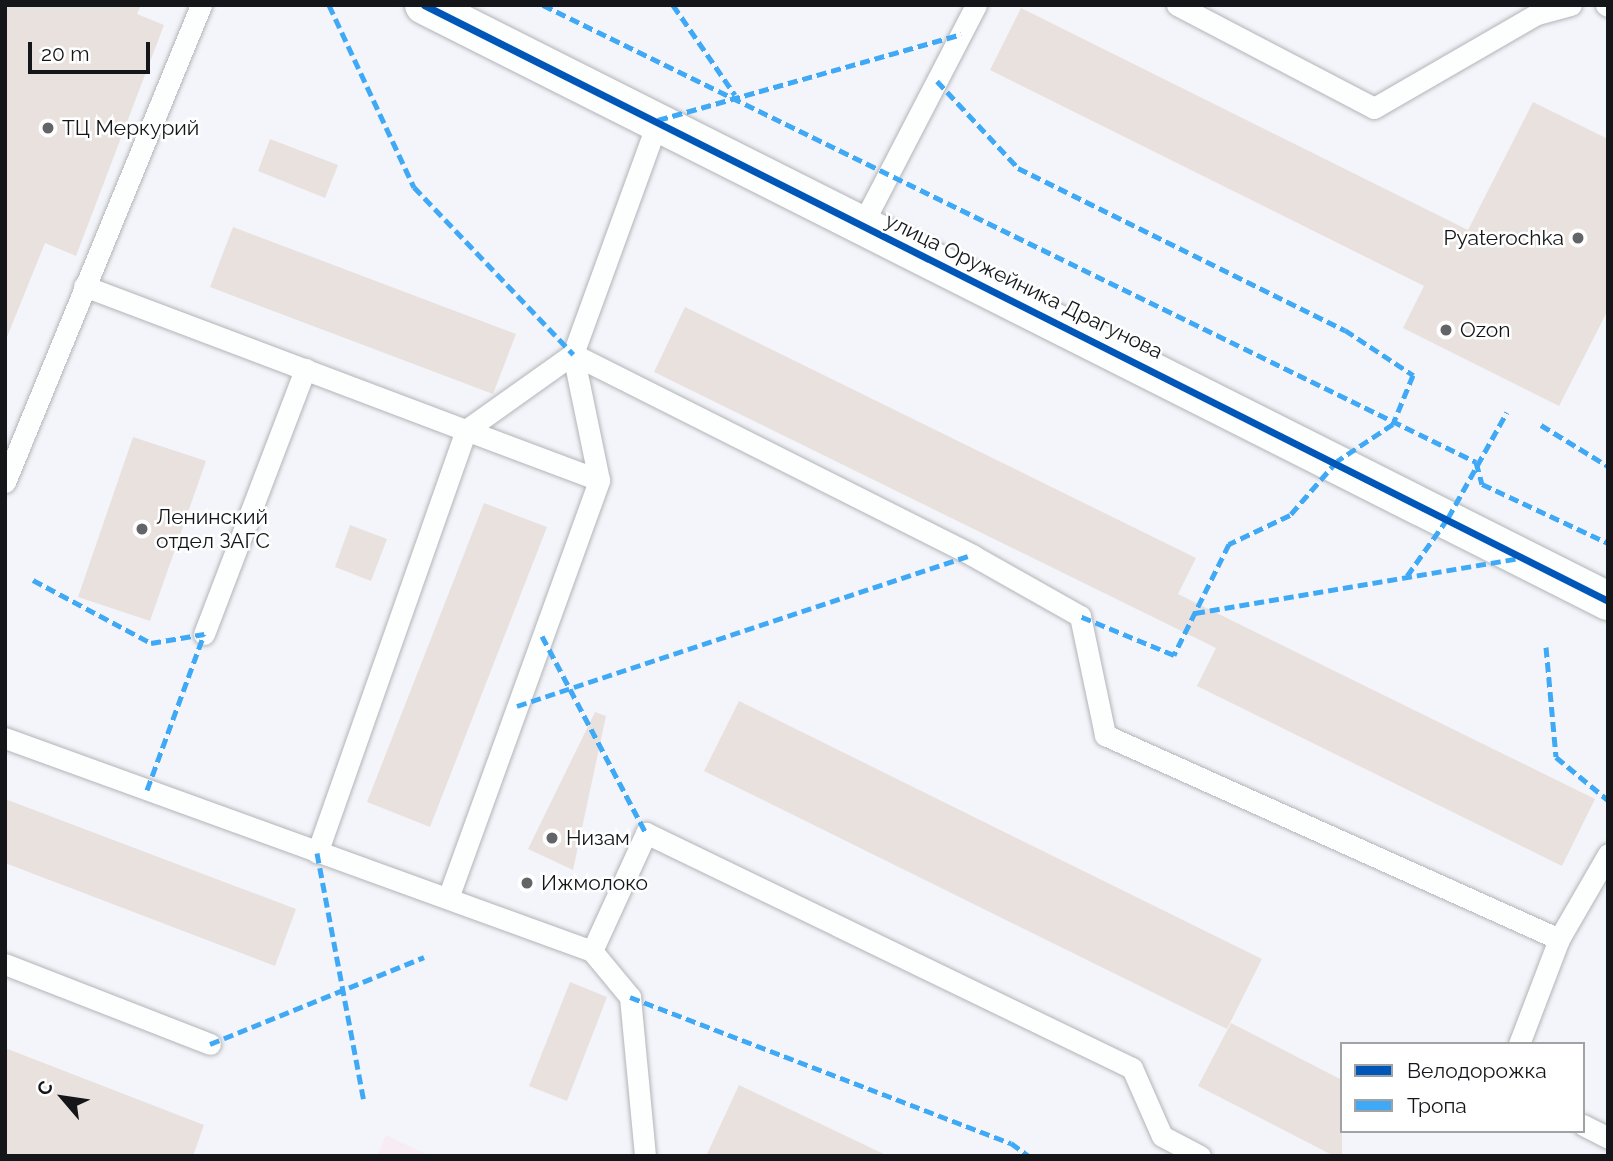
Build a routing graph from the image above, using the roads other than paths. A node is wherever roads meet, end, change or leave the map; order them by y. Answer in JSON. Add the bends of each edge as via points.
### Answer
{"nodes":[{"id":1,"x":201,"y":5,"type":"edge"},
{"id":2,"x":424,"y":5,"type":"edge"},
{"id":3,"x":976,"y":5,"type":"edge"},
{"id":4,"x":1177,"y":5,"type":"edge"},
{"id":5,"x":1571,"y":5,"type":"edge"},
{"id":6,"x":658,"y":121,"type":"junction"},
{"id":7,"x":862,"y":225,"type":"junction"},
{"id":8,"x":84,"y":286,"type":"junction"},
{"id":9,"x":573,"y":354,"type":"junction"},
{"id":10,"x":305,"y":369,"type":"junction"},
{"id":11,"x":466,"y":430,"type":"junction"},
{"id":12,"x":598,"y":480,"type":"junction"},
{"id":13,"x":5,"y":482,"type":"edge"},
{"id":14,"x":1608,"y":601,"type":"edge"},
{"id":15,"x":204,"y":634,"type":"dead end"},
{"id":16,"x":5,"y":738,"type":"edge"},
{"id":17,"x":317,"y":853,"type":"junction"},
{"id":18,"x":1608,"y":853,"type":"edge"},
{"id":19,"x":448,"y":898,"type":"junction"},
{"id":20,"x":1559,"y":939,"type":"junction"},
{"id":21,"x":592,"y":951,"type":"junction"},
{"id":22,"x":5,"y":964,"type":"edge"},
{"id":23,"x":1520,"y":1042,"type":"edge"},
{"id":24,"x":210,"y":1044,"type":"dead end"},
{"id":25,"x":1585,"y":1126,"type":"edge"},
{"id":26,"x":1608,"y":1138,"type":"edge"},
{"id":27,"x":645,"y":1156,"type":"edge"},
{"id":28,"x":1200,"y":1156,"type":"edge"}],
"edges":[{"from":1,"to":8,"type":"lane"},
{"from":2,"to":6,"type":"street","name":"улица Оружейника Драгунова"},
{"from":3,"to":7,"type":"lane"},
{"from":4,"to":5,"type":"lane","via":[[1374,108],[1537,14]]},
{"from":6,"to":7,"type":"street","name":"улица Оружейника Драгунова"},
{"from":6,"to":9,"type":"lane"},
{"from":7,"to":14,"type":"street","name":"улица Оружейника Драгунова"},
{"from":8,"to":10,"type":"lane"},
{"from":8,"to":13,"type":"lane"},
{"from":9,"to":11,"type":"lane"},
{"from":9,"to":12,"type":"lane"},
{"from":9,"to":20,"type":"lane","via":[[972,555],[1080,616],[1105,735]]},
{"from":10,"to":11,"type":"lane"},
{"from":10,"to":15,"type":"lane"},
{"from":11,"to":12,"type":"lane"},
{"from":11,"to":17,"type":"lane"},
{"from":12,"to":19,"type":"lane"},
{"from":16,"to":17,"type":"lane"},
{"from":17,"to":19,"type":"lane"},
{"from":18,"to":20,"type":"lane"},
{"from":19,"to":21,"type":"lane"},
{"from":20,"to":23,"type":"lane"},
{"from":21,"to":27,"type":"lane","via":[[630,997]]},
{"from":21,"to":28,"type":"lane","via":[[646,833],[1132,1068],[1163,1136]]},
{"from":22,"to":24,"type":"lane"},
{"from":25,"to":26,"type":"lane"}]}
